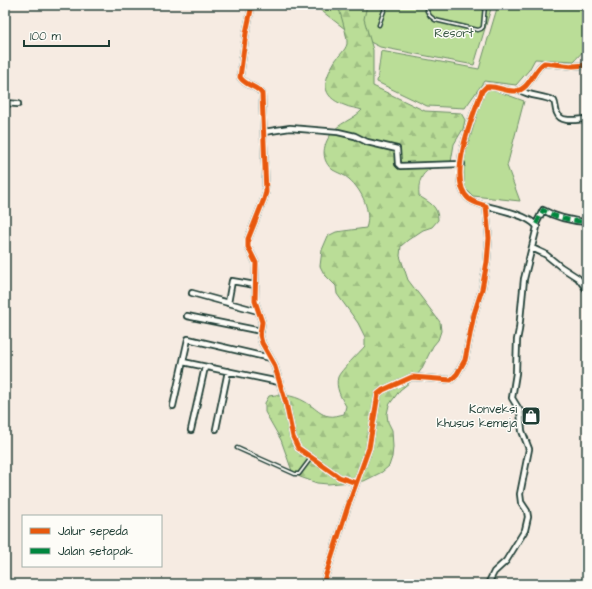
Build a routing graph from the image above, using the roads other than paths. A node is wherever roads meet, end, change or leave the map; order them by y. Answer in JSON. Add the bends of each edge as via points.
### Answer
{"nodes":[{"id":1,"x":252,"y":5,"type":"edge"},
{"id":2,"x":386,"y":5,"type":"edge"},
{"id":3,"x":428,"y":5,"type":"edge"},
{"id":4,"x":485,"y":5,"type":"edge"},
{"id":5,"x":379,"y":25,"type":"dead end"},
{"id":6,"x":587,"y":65,"type":"edge"},
{"id":7,"x":520,"y":90,"type":"junction"},
{"id":8,"x":5,"y":103,"type":"edge"},
{"id":9,"x":18,"y":104,"type":"dead end"},
{"id":10,"x":587,"y":119,"type":"edge"},
{"id":11,"x":264,"y":132,"type":"junction"},
{"id":12,"x":462,"y":164,"type":"junction"},
{"id":13,"x":486,"y":206,"type":"junction"},
{"id":14,"x":587,"y":222,"type":"edge"},
{"id":15,"x":536,"y":224,"type":"junction"},
{"id":16,"x":532,"y":248,"type":"junction"},
{"id":17,"x":255,"y":286,"type":"junction"},
{"id":18,"x":587,"y":290,"type":"edge"},
{"id":19,"x":192,"y":293,"type":"dead end"},
{"id":20,"x":228,"y":303,"type":"junction"},
{"id":21,"x":258,"y":311,"type":"junction"},
{"id":22,"x":187,"y":316,"type":"dead end"},
{"id":23,"x":261,"y":331,"type":"junction"},
{"id":24,"x":270,"y":358,"type":"junction"},
{"id":25,"x":183,"y":362,"type":"junction"},
{"id":26,"x":205,"y":367,"type":"junction"},
{"id":27,"x":228,"y":372,"type":"junction"},
{"id":28,"x":279,"y":382,"type":"junction"},
{"id":29,"x":173,"y":406,"type":"dead end"},
{"id":30,"x":216,"y":429,"type":"dead end"},
{"id":31,"x":191,"y":430,"type":"dead end"},
{"id":32,"x":237,"y":448,"type":"dead end"},
{"id":33,"x":311,"y":458,"type":"junction"},
{"id":34,"x":356,"y":483,"type":"junction"},
{"id":35,"x":323,"y":584,"type":"edge"},
{"id":36,"x":488,"y":584,"type":"edge"}],
"edges":[{"from":1,"to":11,"type":"street","via":[[240,77],[262,92]]},
{"from":2,"to":5,"type":"lane"},
{"from":3,"to":4,"type":"lane","via":[[428,14],[435,20],[480,30],[483,27]]},
{"from":6,"to":7,"type":"street","via":[[544,63]]},
{"from":7,"to":10,"type":"street","via":[[554,101],[561,119]]},
{"from":7,"to":12,"type":"street","via":[[491,86],[484,88],[464,143]]},
{"from":8,"to":9,"type":"street"},
{"from":11,"to":12,"type":"street","via":[[290,128],[355,136],[367,142],[397,149],[400,166]]},
{"from":11,"to":17,"type":"street","via":[[266,192],[248,239],[248,247],[256,263]]},
{"from":12,"to":13,"type":"street","via":[[461,184],[464,193],[473,202]]},
{"from":13,"to":15,"type":"street","via":[[523,217]]},
{"from":13,"to":34,"type":"street","via":[[489,238],[487,262],[463,364],[456,377],[451,380],[412,377],[378,394],[371,441]]},
{"from":14,"to":15,"type":"street","via":[[556,217],[543,210]]},
{"from":15,"to":16,"type":"street","via":[[537,231]]},
{"from":16,"to":18,"type":"street","via":[[545,254],[578,278]]},
{"from":16,"to":36,"type":"street","via":[[523,286],[512,398],[520,411],[522,433],[529,449],[520,494],[528,517],[525,530]]},
{"from":17,"to":20,"type":"street","via":[[232,281]]},
{"from":17,"to":21,"type":"street"},
{"from":19,"to":20,"type":"street"},
{"from":20,"to":21,"type":"street"},
{"from":21,"to":23,"type":"street","via":[[262,322]]},
{"from":22,"to":23,"type":"street"},
{"from":23,"to":24,"type":"street","via":[[262,343]]},
{"from":24,"to":25,"type":"street","via":[[188,339]]},
{"from":24,"to":28,"type":"street"},
{"from":25,"to":26,"type":"street"},
{"from":25,"to":29,"type":"street"},
{"from":26,"to":27,"type":"street"},
{"from":26,"to":31,"type":"street"},
{"from":27,"to":28,"type":"street"},
{"from":27,"to":30,"type":"street"},
{"from":28,"to":33,"type":"street","via":[[296,443]]},
{"from":32,"to":33,"type":"lane","via":[[295,474],[299,474]]},
{"from":33,"to":34,"type":"street","via":[[339,476]]},
{"from":34,"to":35,"type":"street"}]}
